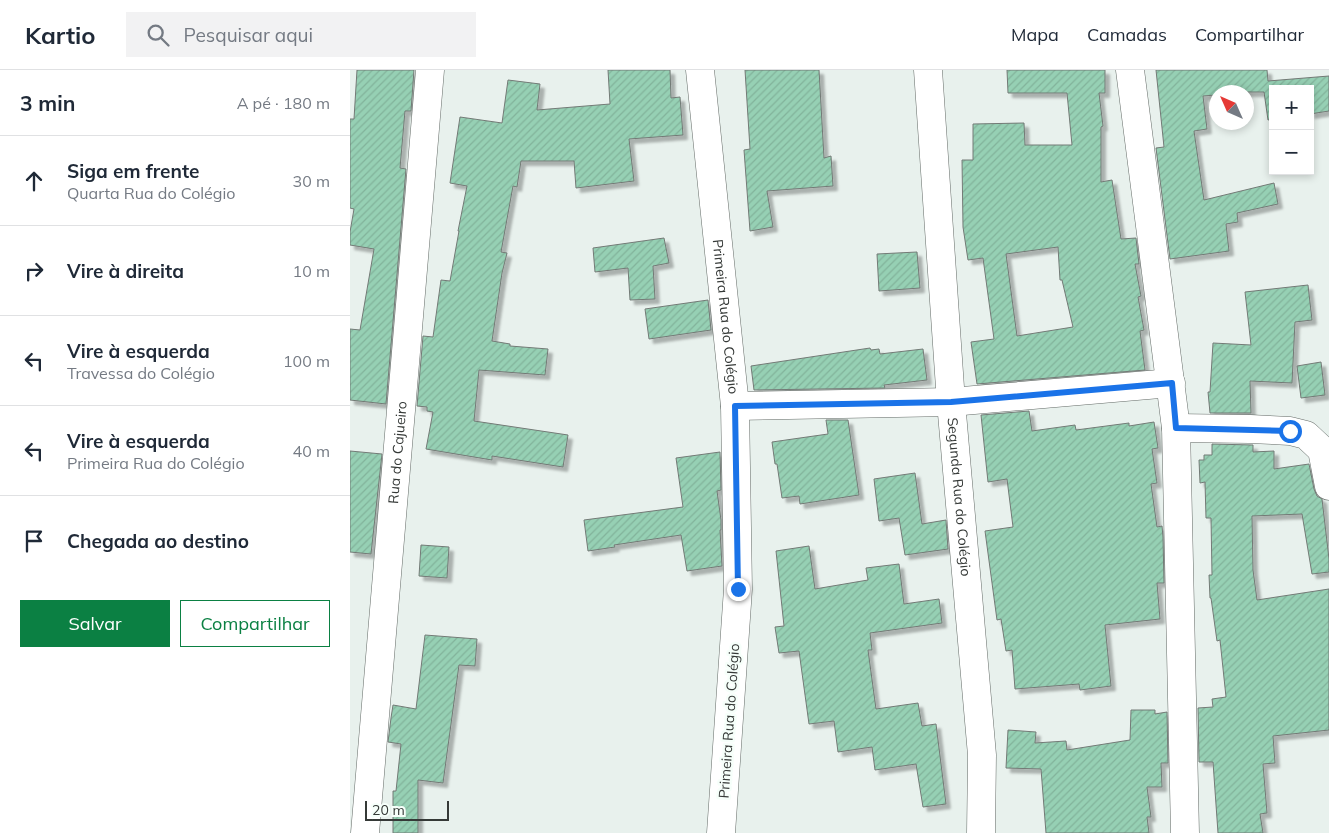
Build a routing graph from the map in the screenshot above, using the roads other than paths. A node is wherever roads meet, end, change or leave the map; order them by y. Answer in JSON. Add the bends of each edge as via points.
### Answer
{"nodes":[{"id":1,"x":430,"y":70,"type":"edge"},
{"id":2,"x":700,"y":70,"type":"edge"},
{"id":3,"x":928,"y":70,"type":"edge"},
{"id":4,"x":1130,"y":70,"type":"edge"},
{"id":5,"x":1172,"y":383,"type":"junction"},
{"id":6,"x":951,"y":402,"type":"junction"},
{"id":7,"x":735,"y":406,"type":"junction"},
{"id":8,"x":1176,"y":428,"type":"junction"},
{"id":9,"x":1329,"y":486,"type":"edge"},
{"id":10,"x":365,"y":833,"type":"edge"},
{"id":11,"x":721,"y":833,"type":"edge"},
{"id":12,"x":981,"y":833,"type":"edge"},
{"id":13,"x":1185,"y":833,"type":"edge"}],
"edges":[{"from":1,"to":10,"type":"street","name":"Rua do Cajueiro"},
{"from":2,"to":7,"type":"street","name":"Primeira Rua do Colégio"},
{"from":3,"to":6,"type":"street","name":"Segunda Rua do Colégio"},
{"from":4,"to":5,"type":"street"},
{"from":5,"to":6,"type":"street"},
{"from":5,"to":8,"type":"street"},
{"from":6,"to":7,"type":"street"},
{"from":6,"to":12,"type":"street","name":"Segunda Rua do Colégio","via":[[982,755]]},
{"from":7,"to":11,"type":"street","name":"Primeira Rua do Colégio","via":[[738,589]]},
{"from":8,"to":9,"type":"street","via":[[1274,430],[1306,434],[1322,450]]},
{"from":8,"to":13,"type":"street"}]}
